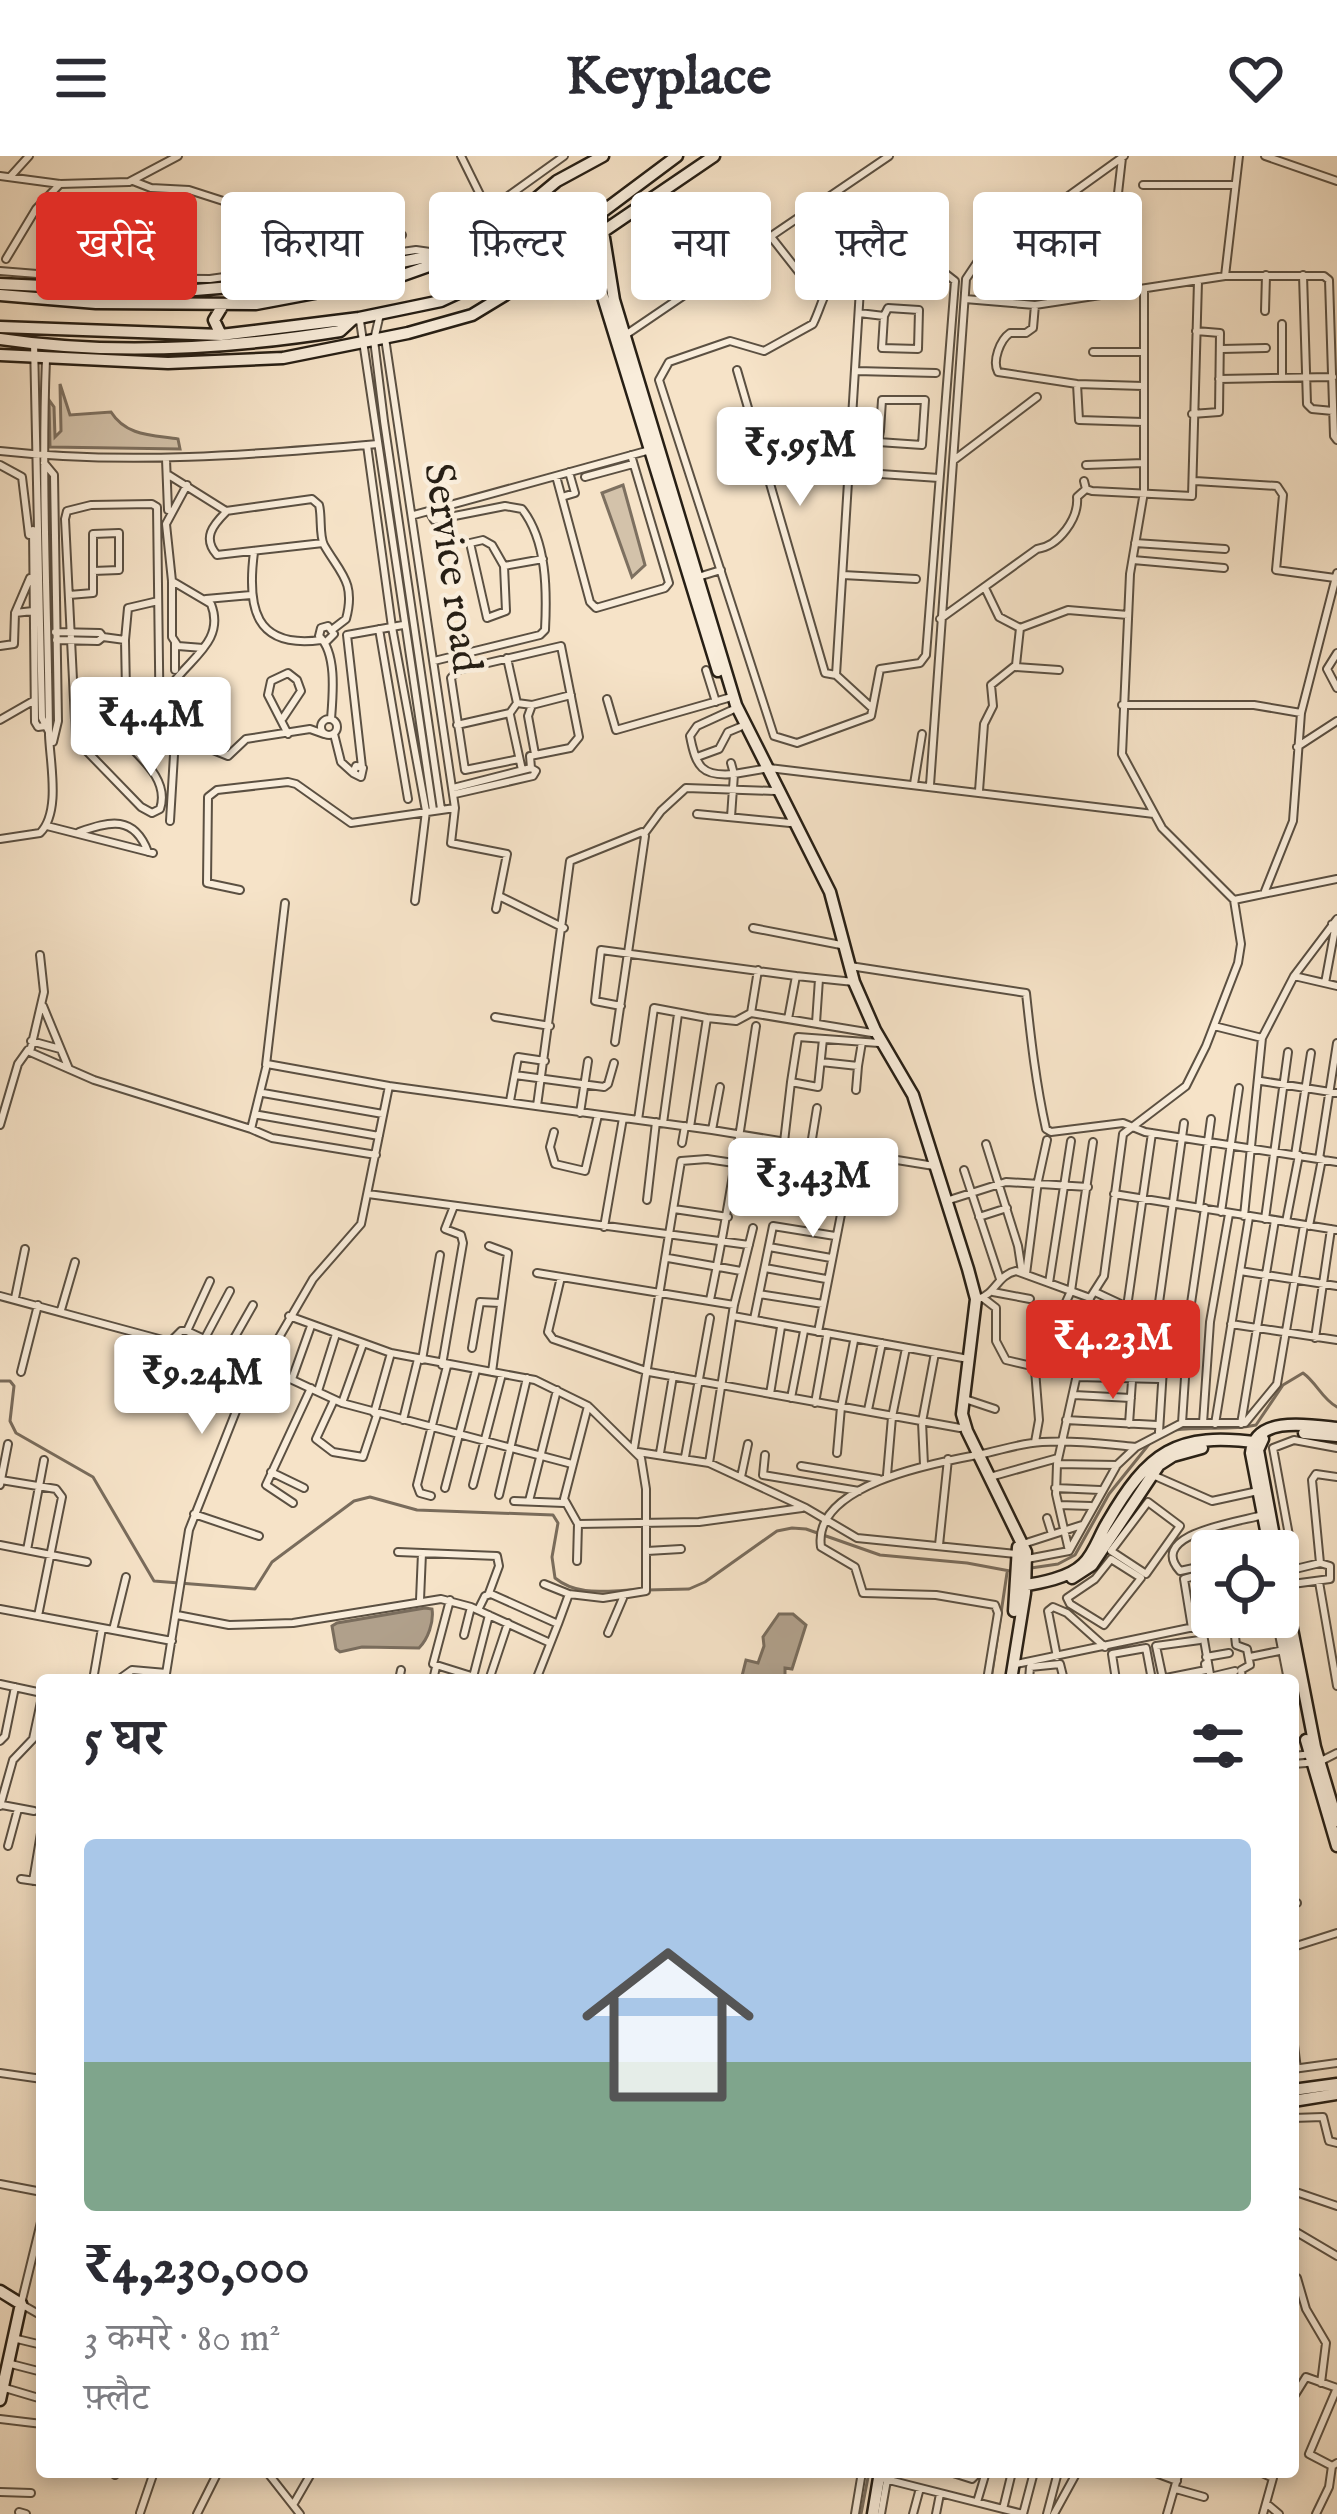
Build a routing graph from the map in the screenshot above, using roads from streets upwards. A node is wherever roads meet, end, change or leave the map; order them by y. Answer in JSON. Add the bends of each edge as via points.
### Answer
{"nodes":[{"id":1,"x":29,"y":156,"type":"edge"},
{"id":2,"x":178,"y":156,"type":"edge"},
{"id":3,"x":461,"y":156,"type":"edge"},
{"id":4,"x":564,"y":156,"type":"edge"},
{"id":5,"x":603,"y":156,"type":"edge"},
{"id":6,"x":677,"y":156,"type":"edge"},
{"id":7,"x":714,"y":156,"type":"edge"},
{"id":8,"x":889,"y":156,"type":"edge"},
{"id":9,"x":1239,"y":156,"type":"edge"},
{"id":10,"x":1265,"y":156,"type":"edge"},
{"id":11,"x":1123,"y":157,"type":"edge"},
{"id":12,"x":583,"y":164,"type":"edge"},
{"id":13,"x":0,"y":176,"type":"edge"},
{"id":14,"x":10,"y":178,"type":"junction"},
{"id":15,"x":133,"y":181,"type":"junction"},
{"id":16,"x":1337,"y":181,"type":"edge"},
{"id":17,"x":60,"y":184,"type":"junction"},
{"id":18,"x":1143,"y":185,"type":"dead end"},
{"id":19,"x":1235,"y":185,"type":"junction"},
{"id":20,"x":477,"y":192,"type":"edge"},
{"id":21,"x":514,"y":192,"type":"edge"},
{"id":22,"x":545,"y":192,"type":"edge"},
{"id":23,"x":1119,"y":192,"type":"edge"},
{"id":24,"x":221,"y":200,"type":"edge"},
{"id":25,"x":607,"y":208,"type":"edge"},
{"id":26,"x":607,"y":229,"type":"edge"},
{"id":27,"x":772,"y":238,"type":"junction"},
{"id":28,"x":429,"y":256,"type":"edge"},
{"id":29,"x":6,"y":259,"type":"dead end"},
{"id":30,"x":607,"y":264,"type":"edge"},
{"id":31,"x":429,"y":267,"type":"edge"},
{"id":32,"x":795,"y":268,"type":"edge"},
{"id":33,"x":0,"y":271,"type":"edge"},
{"id":34,"x":1337,"y":274,"type":"edge"},
{"id":35,"x":1266,"y":275,"type":"junction"},
{"id":36,"x":1303,"y":275,"type":"junction"},
{"id":37,"x":1225,"y":276,"type":"junction"},
{"id":38,"x":221,"y":277,"type":"edge"},
{"id":39,"x":1327,"y":277,"type":"junction"},
{"id":40,"x":949,"y":278,"type":"edge"},
{"id":41,"x":1198,"y":281,"type":"junction"},
{"id":42,"x":0,"y":284,"type":"edge"},
{"id":43,"x":1144,"y":289,"type":"joint"},
{"id":44,"x":0,"y":295,"type":"edge"},
{"id":45,"x":964,"y":299,"type":"junction"},
{"id":46,"x":432,"y":300,"type":"edge"},
{"id":47,"x":497,"y":300,"type":"edge"},
{"id":48,"x":607,"y":300,"type":"edge"},
{"id":49,"x":819,"y":300,"type":"edge"},
{"id":50,"x":860,"y":300,"type":"edge"},
{"id":51,"x":1074,"y":300,"type":"edge"},
{"id":52,"x":223,"y":304,"type":"junction"},
{"id":53,"x":1035,"y":305,"type":"junction"},
{"id":54,"x":1265,"y":311,"type":"dead end"},
{"id":55,"x":859,"y":313,"type":"junction"},
{"id":56,"x":380,"y":314,"type":"junction"},
{"id":57,"x":884,"y":316,"type":"junction"},
{"id":58,"x":356,"y":318,"type":"junction"},
{"id":59,"x":1282,"y":324,"type":"dead end"},
{"id":60,"x":0,"y":327,"type":"edge"},
{"id":61,"x":1196,"y":331,"type":"junction"},
{"id":62,"x":220,"y":335,"type":"junction"},
{"id":63,"x":621,"y":338,"type":"junction"},
{"id":64,"x":0,"y":339,"type":"edge"},
{"id":65,"x":374,"y":340,"type":"junction"},
{"id":66,"x":34,"y":342,"type":"junction"},
{"id":67,"x":49,"y":344,"type":"junction"},
{"id":68,"x":1266,"y":348,"type":"dead end"},
{"id":69,"x":1220,"y":349,"type":"junction"},
{"id":70,"x":1093,"y":352,"type":"dead end"},
{"id":71,"x":1143,"y":352,"type":"junction"},
{"id":72,"x":0,"y":355,"type":"edge"},
{"id":73,"x":40,"y":360,"type":"junction"},
{"id":74,"x":737,"y":370,"type":"dead end"},
{"id":75,"x":856,"y":371,"type":"junction"},
{"id":76,"x":936,"y":373,"type":"dead end"},
{"id":77,"x":664,"y":374,"type":"junction"},
{"id":78,"x":1333,"y":376,"type":"junction"},
{"id":79,"x":1282,"y":377,"type":"junction"},
{"id":80,"x":1306,"y":377,"type":"junction"},
{"id":81,"x":1219,"y":379,"type":"junction"},
{"id":82,"x":639,"y":383,"type":"junction"},
{"id":83,"x":1077,"y":384,"type":"junction"},
{"id":84,"x":1143,"y":386,"type":"junction"},
{"id":85,"x":1037,"y":397,"type":"dead end"},
{"id":86,"x":1333,"y":411,"type":"junction"},
{"id":87,"x":1192,"y":414,"type":"junction"},
{"id":88,"x":1143,"y":422,"type":"junction"},
{"id":89,"x":852,"y":430,"type":"junction"},
{"id":90,"x":880,"y":431,"type":"junction"},
{"id":91,"x":1337,"y":440,"type":"edge"},
{"id":92,"x":378,"y":444,"type":"junction"},
{"id":93,"x":367,"y":446,"type":"junction"},
{"id":94,"x":650,"y":450,"type":"junction"},
{"id":95,"x":0,"y":451,"type":"edge"},
{"id":96,"x":39,"y":457,"type":"junction"},
{"id":97,"x":166,"y":459,"type":"junction"},
{"id":98,"x":632,"y":459,"type":"junction"},
{"id":99,"x":385,"y":460,"type":"junction"},
{"id":100,"x":953,"y":461,"type":"junction"},
{"id":101,"x":1144,"y":463,"type":"junction"},
{"id":102,"x":0,"y":465,"type":"edge"},
{"id":103,"x":1086,"y":465,"type":"dead end"},
{"id":104,"x":569,"y":472,"type":"junction"},
{"id":105,"x":851,"y":472,"type":"junction"},
{"id":106,"x":166,"y":474,"type":"junction"},
{"id":107,"x":690,"y":474,"type":"junction"},
{"id":108,"x":556,"y":476,"type":"junction"},
{"id":109,"x":940,"y":478,"type":"junction"},
{"id":110,"x":668,"y":481,"type":"junction"},
{"id":111,"x":1195,"y":481,"type":"junction"},
{"id":112,"x":187,"y":485,"type":"junction"},
{"id":113,"x":1144,"y":492,"type":"junction"},
{"id":114,"x":564,"y":497,"type":"junction"},
{"id":115,"x":226,"y":511,"type":"junction"},
{"id":116,"x":429,"y":511,"type":"junction"},
{"id":117,"x":169,"y":514,"type":"junction"},
{"id":118,"x":414,"y":515,"type":"junction"},
{"id":119,"x":322,"y":543,"type":"junction"},
{"id":120,"x":1135,"y":543,"type":"junction"},
{"id":121,"x":1225,"y":549,"type":"dead end"},
{"id":122,"x":254,"y":552,"type":"junction"},
{"id":123,"x":543,"y":559,"type":"junction"},
{"id":124,"x":1132,"y":560,"type":"junction"},
{"id":125,"x":504,"y":566,"type":"junction"},
{"id":126,"x":1224,"y":568,"type":"dead end"},
{"id":127,"x":722,"y":570,"type":"junction"},
{"id":128,"x":93,"y":571,"type":"junction"},
{"id":129,"x":843,"y":575,"type":"junction"},
{"id":130,"x":1337,"y":575,"type":"edge"},
{"id":131,"x":698,"y":577,"type":"junction"},
{"id":132,"x":916,"y":579,"type":"dead end"},
{"id":133,"x":172,"y":581,"type":"junction"},
{"id":134,"x":984,"y":586,"type":"junction"},
{"id":135,"x":69,"y":595,"type":"junction"},
{"id":136,"x":250,"y":595,"type":"junction"},
{"id":137,"x":206,"y":599,"type":"junction"},
{"id":138,"x":158,"y":601,"type":"junction"},
{"id":139,"x":33,"y":611,"type":"junction"},
{"id":140,"x":15,"y":614,"type":"junction"},
{"id":141,"x":1128,"y":615,"type":"junction"},
{"id":142,"x":940,"y":619,"type":"junction"},
{"id":143,"x":403,"y":626,"type":"junction"},
{"id":144,"x":392,"y":627,"type":"junction"},
{"id":145,"x":1020,"y":628,"type":"junction"},
{"id":146,"x":379,"y":629,"type":"junction"},
{"id":147,"x":347,"y":635,"type":"junction"},
{"id":148,"x":56,"y":636,"type":"junction"},
{"id":149,"x":70,"y":636,"type":"junction"},
{"id":150,"x":328,"y":637,"type":"junction"},
{"id":151,"x":125,"y":640,"type":"junction"},
{"id":152,"x":175,"y":644,"type":"junction"},
{"id":153,"x":0,"y":646,"type":"edge"},
{"id":154,"x":206,"y":648,"type":"junction"},
{"id":155,"x":1337,"y":653,"type":"edge"},
{"id":156,"x":507,"y":658,"type":"junction"},
{"id":157,"x":1316,"y":659,"type":"junction"},
{"id":158,"x":434,"y":662,"type":"junction"},
{"id":159,"x":1014,"y":667,"type":"junction"},
{"id":160,"x":1327,"y":669,"type":"junction"},
{"id":161,"x":175,"y":670,"type":"dead end"},
{"id":162,"x":706,"y":670,"type":"dead end"},
{"id":163,"x":1059,"y":670,"type":"dead end"},
{"id":164,"x":836,"y":675,"type":"junction"},
{"id":165,"x":1337,"y":688,"type":"edge"},
{"id":166,"x":127,"y":691,"type":"dead end"},
{"id":167,"x":571,"y":694,"type":"junction"},
{"id":168,"x":607,"y":699,"type":"dead end"},
{"id":169,"x":34,"y":701,"type":"junction"},
{"id":170,"x":729,"y":703,"type":"junction"},
{"id":171,"x":517,"y":704,"type":"junction"},
{"id":172,"x":532,"y":705,"type":"junction"},
{"id":173,"x":1122,"y":705,"type":"junction"},
{"id":174,"x":872,"y":708,"type":"junction"},
{"id":175,"x":510,"y":713,"type":"junction"},
{"id":176,"x":1301,"y":713,"type":"junction"},
{"id":177,"x":283,"y":718,"type":"junction"},
{"id":178,"x":331,"y":719,"type":"junction"},
{"id":179,"x":0,"y":720,"type":"edge"},
{"id":180,"x":1337,"y":721,"type":"edge"},
{"id":181,"x":457,"y":725,"type":"junction"},
{"id":182,"x":740,"y":727,"type":"junction"},
{"id":183,"x":47,"y":729,"type":"junction"},
{"id":184,"x":288,"y":734,"type":"junction"},
{"id":185,"x":324,"y":734,"type":"junction"},
{"id":186,"x":334,"y":734,"type":"junction"},
{"id":187,"x":922,"y":734,"type":"dead end"},
{"id":188,"x":120,"y":736,"type":"dead end"},
{"id":189,"x":178,"y":737,"type":"junction"},
{"id":190,"x":160,"y":741,"type":"dead end"},
{"id":191,"x":1297,"y":747,"type":"junction"},
{"id":192,"x":51,"y":750,"type":"junction"},
{"id":193,"x":528,"y":757,"type":"junction"},
{"id":194,"x":696,"y":758,"type":"junction"},
{"id":195,"x":731,"y":763,"type":"dead end"},
{"id":196,"x":526,"y":769,"type":"junction"},
{"id":197,"x":766,"y":769,"type":"junction"},
{"id":198,"x":734,"y":774,"type":"junction"},
{"id":199,"x":914,"y":784,"type":"junction"},
{"id":200,"x":930,"y":785,"type":"junction"},
{"id":201,"x":453,"y":791,"type":"junction"},
{"id":202,"x":730,"y":791,"type":"junction"},
{"id":203,"x":775,"y":791,"type":"junction"},
{"id":204,"x":979,"y":791,"type":"junction"},
{"id":205,"x":408,"y":799,"type":"dead end"},
{"id":206,"x":455,"y":808,"type":"junction"},
{"id":207,"x":433,"y":810,"type":"junction"},
{"id":208,"x":697,"y":814,"type":"dead end"},
{"id":209,"x":1154,"y":814,"type":"junction"},
{"id":210,"x":730,"y":817,"type":"junction"},
{"id":211,"x":170,"y":821,"type":"dead end"},
{"id":212,"x":790,"y":823,"type":"junction"},
{"id":213,"x":47,"y":826,"type":"junction"},
{"id":214,"x":76,"y":833,"type":"junction"},
{"id":215,"x":644,"y":834,"type":"junction"},
{"id":216,"x":0,"y":839,"type":"edge"},
{"id":217,"x":1337,"y":878,"type":"edge"},
{"id":218,"x":240,"y":890,"type":"dead end"},
{"id":219,"x":1265,"y":891,"type":"junction"},
{"id":220,"x":499,"y":896,"type":"junction"},
{"id":221,"x":1234,"y":900,"type":"junction"},
{"id":222,"x":415,"y":901,"type":"dead end"},
{"id":223,"x":285,"y":903,"type":"dead end"},
{"id":224,"x":496,"y":909,"type":"dead end"},
{"id":225,"x":1335,"y":923,"type":"edge"},
{"id":226,"x":563,"y":928,"type":"junction"},
{"id":227,"x":753,"y":928,"type":"dead end"},
{"id":228,"x":841,"y":945,"type":"junction"},
{"id":229,"x":630,"y":954,"type":"junction"},
{"id":230,"x":40,"y":955,"type":"dead end"},
{"id":231,"x":850,"y":965,"type":"junction"},
{"id":232,"x":758,"y":970,"type":"junction"},
{"id":233,"x":796,"y":976,"type":"junction"},
{"id":234,"x":1294,"y":976,"type":"junction"},
{"id":235,"x":819,"y":979,"type":"junction"},
{"id":236,"x":852,"y":982,"type":"junction"},
{"id":237,"x":1324,"y":983,"type":"junction"},
{"id":238,"x":1337,"y":986,"type":"edge"},
{"id":239,"x":41,"y":1003,"type":"junction"},
{"id":240,"x":621,"y":1006,"type":"junction"},
{"id":241,"x":678,"y":1012,"type":"junction"},
{"id":242,"x":751,"y":1013,"type":"junction"},
{"id":243,"x":495,"y":1016,"type":"dead end"},
{"id":244,"x":707,"y":1018,"type":"junction"},
{"id":245,"x":788,"y":1019,"type":"junction"},
{"id":246,"x":816,"y":1023,"type":"junction"},
{"id":247,"x":550,"y":1026,"type":"junction"},
{"id":248,"x":756,"y":1026,"type":"dead end"},
{"id":249,"x":1214,"y":1026,"type":"junction"},
{"id":250,"x":875,"y":1038,"type":"junction"},
{"id":251,"x":823,"y":1039,"type":"junction"},
{"id":252,"x":1262,"y":1039,"type":"junction"},
{"id":253,"x":616,"y":1042,"type":"dead end"},
{"id":254,"x":862,"y":1042,"type":"junction"},
{"id":255,"x":1337,"y":1043,"type":"edge"},
{"id":256,"x":30,"y":1045,"type":"junction"},
{"id":257,"x":60,"y":1048,"type":"junction"},
{"id":258,"x":1288,"y":1052,"type":"dead end"},
{"id":259,"x":1311,"y":1053,"type":"dead end"},
{"id":260,"x":545,"y":1061,"type":"junction"},
{"id":261,"x":588,"y":1061,"type":"dead end"},
{"id":262,"x":821,"y":1062,"type":"junction"},
{"id":263,"x":614,"y":1063,"type":"dead end"},
{"id":264,"x":266,"y":1065,"type":"junction"},
{"id":265,"x":858,"y":1066,"type":"junction"},
{"id":266,"x":69,"y":1069,"type":"junction"},
{"id":267,"x":515,"y":1075,"type":"junction"},
{"id":268,"x":542,"y":1079,"type":"junction"},
{"id":269,"x":1261,"y":1081,"type":"junction"},
{"id":270,"x":791,"y":1082,"type":"junction"},
{"id":271,"x":1284,"y":1084,"type":"junction"},
{"id":272,"x":584,"y":1085,"type":"junction"},
{"id":273,"x":389,"y":1086,"type":"junction"},
{"id":274,"x":720,"y":1087,"type":"dead end"},
{"id":275,"x":1239,"y":1088,"type":"dead end"},
{"id":276,"x":1306,"y":1089,"type":"junction"},
{"id":277,"x":856,"y":1090,"type":"dead end"},
{"id":278,"x":262,"y":1093,"type":"junction"},
{"id":279,"x":1333,"y":1093,"type":"edge"},
{"id":280,"x":510,"y":1101,"type":"junction"},
{"id":281,"x":537,"y":1106,"type":"junction"},
{"id":282,"x":817,"y":1108,"type":"dead end"},
{"id":283,"x":580,"y":1113,"type":"junction"},
{"id":284,"x":383,"y":1114,"type":"junction"},
{"id":285,"x":257,"y":1115,"type":"junction"},
{"id":286,"x":598,"y":1115,"type":"junction"},
{"id":287,"x":623,"y":1118,"type":"junction"},
{"id":288,"x":1211,"y":1119,"type":"dead end"},
{"id":289,"x":638,"y":1120,"type":"junction"},
{"id":290,"x":659,"y":1123,"type":"junction"},
{"id":291,"x":1184,"y":1124,"type":"dead end"},
{"id":292,"x":0,"y":1125,"type":"edge"},
{"id":293,"x":1130,"y":1126,"type":"junction"},
{"id":294,"x":687,"y":1127,"type":"junction"},
{"id":295,"x":251,"y":1129,"type":"junction"},
{"id":296,"x":712,"y":1130,"type":"junction"},
{"id":297,"x":554,"y":1132,"type":"dead end"},
{"id":298,"x":1152,"y":1133,"type":"junction"},
{"id":299,"x":737,"y":1135,"type":"junction"},
{"id":300,"x":379,"y":1136,"type":"junction"},
{"id":301,"x":1184,"y":1136,"type":"junction"},
{"id":302,"x":1047,"y":1140,"type":"dead end"},
{"id":303,"x":1071,"y":1141,"type":"dead end"},
{"id":304,"x":1208,"y":1141,"type":"junction"},
{"id":305,"x":784,"y":1142,"type":"junction"},
{"id":306,"x":1094,"y":1142,"type":"dead end"},
{"id":307,"x":682,"y":1143,"type":"dead end"},
{"id":308,"x":986,"y":1144,"type":"dead end"},
{"id":309,"x":1230,"y":1146,"type":"junction"},
{"id":310,"x":810,"y":1147,"type":"junction"},
{"id":311,"x":1253,"y":1148,"type":"junction"},
{"id":312,"x":1337,"y":1150,"type":"edge"},
{"id":313,"x":1277,"y":1151,"type":"junction"},
{"id":314,"x":853,"y":1154,"type":"junction"},
{"id":315,"x":1297,"y":1155,"type":"junction"},
{"id":316,"x":376,"y":1156,"type":"junction"},
{"id":317,"x":1321,"y":1159,"type":"junction"},
{"id":318,"x":1336,"y":1161,"type":"edge"},
{"id":319,"x":734,"y":1163,"type":"junction"},
{"id":320,"x":932,"y":1166,"type":"junction"},
{"id":321,"x":766,"y":1168,"type":"dead end"},
{"id":322,"x":964,"y":1170,"type":"dead end"},
{"id":323,"x":1037,"y":1181,"type":"junction"},
{"id":324,"x":1000,"y":1183,"type":"junction"},
{"id":325,"x":1064,"y":1183,"type":"junction"},
{"id":326,"x":1088,"y":1187,"type":"junction"},
{"id":327,"x":971,"y":1192,"type":"junction"},
{"id":328,"x":1114,"y":1193,"type":"junction"},
{"id":329,"x":368,"y":1194,"type":"junction"},
{"id":330,"x":1145,"y":1198,"type":"junction"},
{"id":331,"x":647,"y":1200,"type":"dead end"},
{"id":332,"x":945,"y":1201,"type":"junction"},
{"id":333,"x":1172,"y":1204,"type":"junction"},
{"id":334,"x":454,"y":1206,"type":"junction"},
{"id":335,"x":1007,"y":1208,"type":"junction"},
{"id":336,"x":1202,"y":1208,"type":"junction"},
{"id":337,"x":674,"y":1209,"type":"junction"},
{"id":338,"x":1225,"y":1213,"type":"junction"},
{"id":339,"x":1247,"y":1216,"type":"junction"},
{"id":340,"x":728,"y":1217,"type":"junction"},
{"id":341,"x":980,"y":1217,"type":"junction"},
{"id":342,"x":1265,"y":1219,"type":"junction"},
{"id":343,"x":1276,"y":1220,"type":"junction"},
{"id":344,"x":1286,"y":1222,"type":"junction"},
{"id":345,"x":1307,"y":1226,"type":"junction"},
{"id":346,"x":604,"y":1227,"type":"junction"},
{"id":347,"x":753,"y":1228,"type":"dead end"},
{"id":348,"x":1334,"y":1230,"type":"edge"},
{"id":349,"x":670,"y":1236,"type":"junction"},
{"id":350,"x":836,"y":1236,"type":"junction"},
{"id":351,"x":722,"y":1242,"type":"junction"},
{"id":352,"x":749,"y":1245,"type":"junction"},
{"id":353,"x":489,"y":1246,"type":"dead end"},
{"id":354,"x":769,"y":1246,"type":"junction"},
{"id":355,"x":25,"y":1249,"type":"dead end"},
{"id":356,"x":440,"y":1255,"type":"dead end"},
{"id":357,"x":668,"y":1258,"type":"junction"},
{"id":358,"x":831,"y":1258,"type":"junction"},
{"id":359,"x":75,"y":1262,"type":"dead end"},
{"id":360,"x":717,"y":1267,"type":"junction"},
{"id":361,"x":765,"y":1268,"type":"junction"},
{"id":362,"x":741,"y":1271,"type":"junction"},
{"id":363,"x":1239,"y":1271,"type":"junction"},
{"id":364,"x":537,"y":1273,"type":"dead end"},
{"id":365,"x":1024,"y":1273,"type":"junction"},
{"id":366,"x":562,"y":1276,"type":"junction"},
{"id":367,"x":1264,"y":1276,"type":"junction"},
{"id":368,"x":826,"y":1279,"type":"junction"},
{"id":369,"x":1000,"y":1279,"type":"junction"},
{"id":370,"x":1293,"y":1279,"type":"junction"},
{"id":371,"x":210,"y":1281,"type":"dead end"},
{"id":372,"x":1049,"y":1283,"type":"junction"},
{"id":373,"x":1323,"y":1284,"type":"junction"},
{"id":374,"x":1337,"y":1286,"type":"edge"},
{"id":375,"x":662,"y":1291,"type":"junction"},
{"id":376,"x":1071,"y":1291,"type":"junction"},
{"id":377,"x":230,"y":1292,"type":"dead end"},
{"id":378,"x":993,"y":1292,"type":"junction"},
{"id":379,"x":759,"y":1294,"type":"junction"},
{"id":380,"x":1093,"y":1294,"type":"junction"},
{"id":381,"x":0,"y":1296,"type":"edge"},
{"id":382,"x":979,"y":1299,"type":"junction"},
{"id":383,"x":1030,"y":1299,"type":"dead end"},
{"id":384,"x":15,"y":1300,"type":"junction"},
{"id":385,"x":710,"y":1300,"type":"junction"},
{"id":386,"x":500,"y":1304,"type":"junction"},
{"id":387,"x":823,"y":1304,"type":"junction"},
{"id":388,"x":38,"y":1305,"type":"junction"},
{"id":389,"x":253,"y":1305,"type":"dead end"},
{"id":390,"x":734,"y":1305,"type":"junction"},
{"id":391,"x":1127,"y":1307,"type":"junction"},
{"id":392,"x":61,"y":1312,"type":"junction"},
{"id":393,"x":1144,"y":1314,"type":"junction"},
{"id":394,"x":289,"y":1316,"type":"junction"},
{"id":395,"x":733,"y":1316,"type":"junction"},
{"id":396,"x":1157,"y":1317,"type":"junction"},
{"id":397,"x":1189,"y":1317,"type":"junction"},
{"id":398,"x":710,"y":1318,"type":"dead end"},
{"id":399,"x":754,"y":1320,"type":"junction"},
{"id":400,"x":1210,"y":1322,"type":"junction"},
{"id":401,"x":1231,"y":1324,"type":"junction"},
{"id":402,"x":311,"y":1326,"type":"junction"},
{"id":403,"x":782,"y":1327,"type":"junction"},
{"id":404,"x":1256,"y":1328,"type":"junction"},
{"id":405,"x":187,"y":1331,"type":"junction"},
{"id":406,"x":804,"y":1331,"type":"junction"},
{"id":407,"x":1287,"y":1332,"type":"junction"},
{"id":408,"x":336,"y":1334,"type":"junction"},
{"id":409,"x":823,"y":1335,"type":"junction"},
{"id":410,"x":205,"y":1338,"type":"junction"},
{"id":411,"x":1315,"y":1338,"type":"junction"},
{"id":412,"x":1337,"y":1340,"type":"edge"},
{"id":413,"x":854,"y":1341,"type":"junction"},
{"id":414,"x":882,"y":1343,"type":"junction"},
{"id":415,"x":363,"y":1344,"type":"junction"},
{"id":416,"x":472,"y":1348,"type":"dead end"},
{"id":417,"x":906,"y":1348,"type":"junction"},
{"id":418,"x":227,"y":1350,"type":"junction"},
{"id":419,"x":391,"y":1353,"type":"junction"},
{"id":420,"x":934,"y":1353,"type":"junction"},
{"id":421,"x":963,"y":1358,"type":"junction"},
{"id":422,"x":420,"y":1360,"type":"junction"},
{"id":423,"x":263,"y":1365,"type":"junction"},
{"id":424,"x":444,"y":1366,"type":"junction"},
{"id":425,"x":1036,"y":1366,"type":"junction"},
{"id":426,"x":476,"y":1370,"type":"junction"},
{"id":427,"x":21,"y":1372,"type":"dead end"},
{"id":428,"x":492,"y":1372,"type":"junction"},
{"id":429,"x":649,"y":1372,"type":"junction"},
{"id":430,"x":502,"y":1373,"type":"junction"},
{"id":431,"x":673,"y":1376,"type":"junction"},
{"id":432,"x":1078,"y":1377,"type":"junction"},
{"id":433,"x":527,"y":1378,"type":"junction"},
{"id":434,"x":1132,"y":1378,"type":"junction"},
{"id":435,"x":292,"y":1379,"type":"junction"},
{"id":436,"x":1160,"y":1379,"type":"junction"},
{"id":437,"x":698,"y":1381,"type":"junction"},
{"id":438,"x":723,"y":1384,"type":"junction"},
{"id":439,"x":314,"y":1390,"type":"junction"},
{"id":440,"x":557,"y":1390,"type":"junction"},
{"id":441,"x":770,"y":1394,"type":"junction"},
{"id":442,"x":1073,"y":1395,"type":"junction"},
{"id":443,"x":790,"y":1398,"type":"junction"},
{"id":444,"x":962,"y":1398,"type":"junction"},
{"id":445,"x":1130,"y":1398,"type":"junction"},
{"id":446,"x":338,"y":1401,"type":"junction"},
{"id":447,"x":815,"y":1403,"type":"junction"},
{"id":448,"x":588,"y":1406,"type":"junction"},
{"id":449,"x":841,"y":1407,"type":"junction"},
{"id":450,"x":995,"y":1409,"type":"dead end"},
{"id":451,"x":868,"y":1412,"type":"junction"},
{"id":452,"x":376,"y":1414,"type":"junction"},
{"id":453,"x":892,"y":1417,"type":"junction"},
{"id":454,"x":1066,"y":1420,"type":"junction"},
{"id":455,"x":403,"y":1421,"type":"junction"},
{"id":456,"x":922,"y":1422,"type":"junction"},
{"id":457,"x":1182,"y":1423,"type":"junction"},
{"id":458,"x":1204,"y":1423,"type":"junction"},
{"id":459,"x":1129,"y":1424,"type":"junction"},
{"id":460,"x":1215,"y":1424,"type":"junction"},
{"id":461,"x":1240,"y":1424,"type":"junction"},
{"id":462,"x":430,"y":1428,"type":"junction"},
{"id":463,"x":960,"y":1428,"type":"junction"},
{"id":464,"x":1158,"y":1429,"type":"junction"},
{"id":465,"x":1337,"y":1432,"type":"edge"},
{"id":466,"x":457,"y":1436,"type":"junction"},
{"id":467,"x":1060,"y":1441,"type":"junction"},
{"id":468,"x":483,"y":1442,"type":"junction"},
{"id":469,"x":1035,"y":1442,"type":"junction"},
{"id":470,"x":8,"y":1444,"type":"dead end"},
{"id":471,"x":748,"y":1444,"type":"dead end"},
{"id":472,"x":1256,"y":1444,"type":"junction"},
{"id":473,"x":1136,"y":1447,"type":"junction"},
{"id":474,"x":1337,"y":1448,"type":"edge"},
{"id":475,"x":509,"y":1449,"type":"junction"},
{"id":476,"x":636,"y":1450,"type":"junction"},
{"id":477,"x":660,"y":1453,"type":"junction"},
{"id":478,"x":837,"y":1453,"type":"dead end"},
{"id":479,"x":765,"y":1455,"type":"dead end"},
{"id":480,"x":977,"y":1455,"type":"junction"},
{"id":481,"x":538,"y":1457,"type":"junction"},
{"id":482,"x":685,"y":1457,"type":"junction"},
{"id":483,"x":948,"y":1459,"type":"junction"},
{"id":484,"x":44,"y":1460,"type":"dead end"},
{"id":485,"x":1057,"y":1461,"type":"junction"},
{"id":486,"x":709,"y":1463,"type":"junction"},
{"id":487,"x":572,"y":1464,"type":"junction"},
{"id":488,"x":924,"y":1465,"type":"junction"},
{"id":489,"x":1117,"y":1465,"type":"junction"},
{"id":490,"x":801,"y":1466,"type":"dead end"},
{"id":491,"x":271,"y":1472,"type":"junction"},
{"id":492,"x":1150,"y":1474,"type":"junction"},
{"id":493,"x":763,"y":1475,"type":"junction"},
{"id":494,"x":741,"y":1477,"type":"junction"},
{"id":495,"x":883,"y":1477,"type":"junction"},
{"id":496,"x":989,"y":1477,"type":"junction"},
{"id":497,"x":1337,"y":1477,"type":"edge"},
{"id":498,"x":1,"y":1483,"type":"edge"},
{"id":499,"x":473,"y":1485,"type":"dead end"},
{"id":500,"x":39,"y":1486,"type":"junction"},
{"id":501,"x":760,"y":1486,"type":"junction"},
{"id":502,"x":1055,"y":1487,"type":"junction"},
{"id":503,"x":304,"y":1488,"type":"dead end"},
{"id":504,"x":445,"y":1488,"type":"dead end"},
{"id":505,"x":1102,"y":1490,"type":"junction"},
{"id":506,"x":859,"y":1491,"type":"junction"},
{"id":507,"x":1258,"y":1491,"type":"junction"},
{"id":508,"x":499,"y":1495,"type":"dead end"},
{"id":509,"x":431,"y":1496,"type":"dead end"},
{"id":510,"x":514,"y":1501,"type":"dead end"},
{"id":511,"x":529,"y":1501,"type":"junction"},
{"id":512,"x":292,"y":1503,"type":"dead end"},
{"id":513,"x":564,"y":1504,"type":"junction"},
{"id":514,"x":1058,"y":1505,"type":"junction"},
{"id":515,"x":1091,"y":1506,"type":"junction"},
{"id":516,"x":806,"y":1508,"type":"junction"},
{"id":517,"x":194,"y":1514,"type":"junction"},
{"id":518,"x":1263,"y":1515,"type":"junction"},
{"id":519,"x":1129,"y":1516,"type":"junction"},
{"id":520,"x":1047,"y":1518,"type":"dead end"},
{"id":521,"x":826,"y":1519,"type":"junction"},
{"id":522,"x":646,"y":1524,"type":"junction"},
{"id":523,"x":578,"y":1525,"type":"junction"},
{"id":524,"x":1082,"y":1525,"type":"junction"},
{"id":525,"x":1064,"y":1530,"type":"junction"},
{"id":526,"x":1210,"y":1530,"type":"edge"},
{"id":527,"x":1268,"y":1530,"type":"edge"},
{"id":528,"x":1271,"y":1530,"type":"edge"},
{"id":529,"x":1288,"y":1530,"type":"edge"},
{"id":530,"x":1052,"y":1534,"type":"junction"},
{"id":531,"x":1116,"y":1535,"type":"junction"},
{"id":532,"x":259,"y":1536,"type":"dead end"},
{"id":533,"x":1191,"y":1536,"type":"edge"},
{"id":534,"x":0,"y":1545,"type":"edge"},
{"id":535,"x":939,"y":1547,"type":"junction"},
{"id":536,"x":682,"y":1549,"type":"dead end"},
{"id":537,"x":27,"y":1550,"type":"junction"},
{"id":538,"x":647,"y":1551,"type":"junction"},
{"id":539,"x":1069,"y":1551,"type":"junction"},
{"id":540,"x":398,"y":1552,"type":"dead end"},
{"id":541,"x":422,"y":1553,"type":"junction"},
{"id":542,"x":1023,"y":1555,"type":"junction"},
{"id":543,"x":52,"y":1556,"type":"junction"},
{"id":544,"x":577,"y":1561,"type":"dead end"},
{"id":545,"x":87,"y":1562,"type":"dead end"},
{"id":546,"x":1320,"y":1563,"type":"junction"},
{"id":547,"x":1299,"y":1567,"type":"edge"},
{"id":548,"x":1191,"y":1569,"type":"edge"},
{"id":549,"x":1092,"y":1574,"type":"junction"},
{"id":550,"x":126,"y":1576,"type":"dead end"},
{"id":551,"x":1191,"y":1577,"type":"edge"},
{"id":552,"x":1299,"y":1579,"type":"edge"},
{"id":553,"x":1330,"y":1580,"type":"junction"},
{"id":554,"x":1319,"y":1582,"type":"junction"},
{"id":555,"x":544,"y":1584,"type":"dead end"},
{"id":556,"x":1021,"y":1586,"type":"junction"},
{"id":557,"x":1337,"y":1587,"type":"edge"},
{"id":558,"x":488,"y":1593,"type":"junction"},
{"id":559,"x":569,"y":1594,"type":"junction"},
{"id":560,"x":624,"y":1597,"type":"junction"},
{"id":561,"x":420,"y":1600,"type":"junction"},
{"id":562,"x":450,"y":1600,"type":"junction"},
{"id":563,"x":475,"y":1608,"type":"junction"},
{"id":564,"x":0,"y":1609,"type":"edge"},
{"id":565,"x":1191,"y":1610,"type":"edge"},
{"id":566,"x":489,"y":1615,"type":"junction"},
{"id":567,"x":38,"y":1616,"type":"junction"},
{"id":568,"x":177,"y":1616,"type":"junction"},
{"id":569,"x":508,"y":1623,"type":"junction"},
{"id":570,"x":558,"y":1624,"type":"junction"},
{"id":571,"x":1191,"y":1625,"type":"edge"},
{"id":572,"x":102,"y":1628,"type":"junction"},
{"id":573,"x":113,"y":1630,"type":"junction"},
{"id":574,"x":608,"y":1633,"type":"dead end"},
{"id":575,"x":464,"y":1635,"type":"dead end"},
{"id":576,"x":1154,"y":1636,"type":"junction"},
{"id":577,"x":1144,"y":1638,"type":"junction"},
{"id":578,"x":1204,"y":1638,"type":"edge"},
{"id":579,"x":1236,"y":1638,"type":"edge"},
{"id":580,"x":1281,"y":1638,"type":"edge"},
{"id":581,"x":1283,"y":1638,"type":"edge"},
{"id":582,"x":1292,"y":1638,"type":"edge"},
{"id":583,"x":172,"y":1641,"type":"junction"},
{"id":584,"x":548,"y":1642,"type":"junction"},
{"id":585,"x":1105,"y":1646,"type":"junction"},
{"id":586,"x":1156,"y":1646,"type":"junction"},
{"id":587,"x":1146,"y":1648,"type":"junction"},
{"id":588,"x":1285,"y":1650,"type":"junction"},
{"id":589,"x":1229,"y":1653,"type":"dead end"},
{"id":590,"x":1057,"y":1657,"type":"junction"},
{"id":591,"x":1206,"y":1657,"type":"junction"},
{"id":592,"x":1249,"y":1658,"type":"junction"},
{"id":593,"x":1013,"y":1664,"type":"junction"},
{"id":594,"x":436,"y":1666,"type":"junction"},
{"id":595,"x":1335,"y":1667,"type":"edge"},
{"id":596,"x":1235,"y":1671,"type":"dead end"},
{"id":597,"x":94,"y":1674,"type":"edge"},
{"id":598,"x":165,"y":1674,"type":"edge"},
{"id":599,"x":434,"y":1674,"type":"edge"},
{"id":600,"x":452,"y":1674,"type":"edge"},
{"id":601,"x":474,"y":1674,"type":"edge"},
{"id":602,"x":489,"y":1674,"type":"edge"},
{"id":603,"x":538,"y":1674,"type":"edge"},
{"id":604,"x":989,"y":1674,"type":"edge"},
{"id":605,"x":1009,"y":1674,"type":"edge"},
{"id":606,"x":1010,"y":1674,"type":"edge"},
{"id":607,"x":1029,"y":1674,"type":"edge"},
{"id":608,"x":1062,"y":1674,"type":"edge"},
{"id":609,"x":1115,"y":1674,"type":"edge"},
{"id":610,"x":1155,"y":1674,"type":"edge"},
{"id":611,"x":1157,"y":1674,"type":"edge"},
{"id":612,"x":1186,"y":1674,"type":"edge"},
{"id":613,"x":1209,"y":1674,"type":"edge"},
{"id":614,"x":1224,"y":1674,"type":"edge"},
{"id":615,"x":1240,"y":1674,"type":"edge"},
{"id":616,"x":1287,"y":1674,"type":"edge"},
{"id":617,"x":1292,"y":1674,"type":"edge"},
{"id":618,"x":0,"y":1684,"type":"edge"},
{"id":619,"x":1337,"y":1686,"type":"edge"},
{"id":620,"x":15,"y":1688,"type":"junction"},
{"id":621,"x":36,"y":1693,"type":"edge"},
{"id":622,"x":1299,"y":1701,"type":"edge"},
{"id":623,"x":36,"y":1722,"type":"edge"},
{"id":624,"x":0,"y":1741,"type":"edge"},
{"id":625,"x":1337,"y":1755,"type":"edge"},
{"id":626,"x":1299,"y":1760,"type":"edge"},
{"id":627,"x":1315,"y":1760,"type":"junction"},
{"id":628,"x":2,"y":1795,"type":"edge"},
{"id":629,"x":0,"y":1806,"type":"edge"},
{"id":630,"x":18,"y":1809,"type":"junction"},
{"id":631,"x":34,"y":1811,"type":"dead end"},
{"id":632,"x":1337,"y":1821,"type":"edge"},
{"id":633,"x":8,"y":1846,"type":"dead end"},
{"id":634,"x":1337,"y":1846,"type":"edge"},
{"id":635,"x":21,"y":1879,"type":"dead end"},
{"id":636,"x":36,"y":1881,"type":"edge"},
{"id":637,"x":1337,"y":1933,"type":"edge"},
{"id":638,"x":1299,"y":1945,"type":"edge"},
{"id":639,"x":1337,"y":2062,"type":"edge"},
{"id":640,"x":1312,"y":2066,"type":"junction"},
{"id":641,"x":1299,"y":2068,"type":"edge"},
{"id":642,"x":1,"y":2073,"type":"edge"},
{"id":643,"x":36,"y":2078,"type":"edge"},
{"id":644,"x":0,"y":2083,"type":"edge"},
{"id":645,"x":1337,"y":2084,"type":"edge"},
{"id":646,"x":1324,"y":2094,"type":"edge"},
{"id":647,"x":1323,"y":2116,"type":"junction"},
{"id":648,"x":1299,"y":2118,"type":"edge"},
{"id":649,"x":1337,"y":2143,"type":"edge"},
{"id":650,"x":0,"y":2184,"type":"edge"},
{"id":651,"x":36,"y":2191,"type":"edge"},
{"id":652,"x":1299,"y":2193,"type":"edge"},
{"id":653,"x":1337,"y":2206,"type":"edge"},
{"id":654,"x":1299,"y":2234,"type":"edge"},
{"id":655,"x":36,"y":2243,"type":"edge"},
{"id":656,"x":1337,"y":2256,"type":"edge"},
{"id":657,"x":1299,"y":2285,"type":"edge"},
{"id":658,"x":0,"y":2290,"type":"edge"},
{"id":659,"x":21,"y":2304,"type":"junction"},
{"id":660,"x":36,"y":2313,"type":"edge"},
{"id":661,"x":13,"y":2338,"type":"junction"},
{"id":662,"x":36,"y":2344,"type":"edge"},
{"id":663,"x":7,"y":2363,"type":"junction"},
{"id":664,"x":36,"y":2370,"type":"edge"},
{"id":665,"x":1321,"y":2383,"type":"junction"},
{"id":666,"x":1299,"y":2387,"type":"edge"},
{"id":667,"x":1337,"y":2388,"type":"edge"},
{"id":668,"x":1,"y":2394,"type":"edge"},
{"id":669,"x":36,"y":2397,"type":"edge"},
{"id":670,"x":0,"y":2419,"type":"edge"},
{"id":671,"x":36,"y":2423,"type":"edge"},
{"id":672,"x":1335,"y":2464,"type":"edge"},
{"id":673,"x":152,"y":2478,"type":"edge"},
{"id":674,"x":215,"y":2478,"type":"edge"},
{"id":675,"x":272,"y":2478,"type":"edge"},
{"id":676,"x":308,"y":2478,"type":"edge"},
{"id":677,"x":861,"y":2478,"type":"edge"},
{"id":678,"x":882,"y":2478,"type":"edge"},
{"id":679,"x":885,"y":2478,"type":"edge"},
{"id":680,"x":980,"y":2478,"type":"edge"},
{"id":681,"x":1011,"y":2478,"type":"edge"},
{"id":682,"x":1032,"y":2478,"type":"edge"},
{"id":683,"x":1057,"y":2478,"type":"edge"},
{"id":684,"x":1073,"y":2478,"type":"edge"},
{"id":685,"x":1273,"y":2478,"type":"edge"},
{"id":686,"x":1177,"y":2480,"type":"edge"},
{"id":687,"x":920,"y":2488,"type":"junction"},
{"id":688,"x":0,"y":2492,"type":"edge"},
{"id":689,"x":31,"y":2493,"type":"dead end"},
{"id":690,"x":941,"y":2493,"type":"junction"},
{"id":691,"x":1204,"y":2497,"type":"dead end"},
{"id":692,"x":973,"y":2501,"type":"junction"},
{"id":693,"x":293,"y":2504,"type":"junction"},
{"id":694,"x":1267,"y":2504,"type":"junction"},
{"id":695,"x":1003,"y":2509,"type":"junction"},
{"id":696,"x":140,"y":2512,"type":"edge"},
{"id":697,"x":1018,"y":2513,"type":"edge"},
{"id":698,"x":197,"y":2514,"type":"edge"},
{"id":699,"x":300,"y":2514,"type":"edge"},
{"id":700,"x":855,"y":2514,"type":"edge"},
{"id":701,"x":877,"y":2514,"type":"edge"},
{"id":702,"x":913,"y":2514,"type":"edge"},
{"id":703,"x":936,"y":2514,"type":"edge"},
{"id":704,"x":965,"y":2514,"type":"edge"},
{"id":705,"x":1050,"y":2514,"type":"edge"},
{"id":706,"x":1167,"y":2514,"type":"edge"},
{"id":707,"x":1263,"y":2514,"type":"edge"},
{"id":708,"x":1279,"y":2514,"type":"edge"},
{"id":709,"x":1316,"y":2514,"type":"edge"}],
"edges":[{"from":1,"to":14,"type":"street"},
{"from":2,"to":15,"type":"street"},
{"from":3,"to":20,"type":"street"},
{"from":4,"to":21,"type":"street"},
{"from":5,"to":12,"type":"street"},
{"from":6,"to":25,"type":"street"},
{"from":7,"to":26,"type":"street"},
{"from":8,"to":27,"type":"street"},
{"from":9,"to":19,"type":"street"},
{"from":10,"to":16,"type":"street"},
{"from":11,"to":23,"type":"street"},
{"from":11,"to":45,"type":"street","via":[[978,261]]},
{"from":12,"to":22,"type":"street"},
{"from":13,"to":14,"type":"street"},
{"from":14,"to":17,"type":"street"},
{"from":15,"to":17,"type":"street"},
{"from":15,"to":24,"type":"street"},
{"from":17,"to":29,"type":"street"},
{"from":18,"to":19,"type":"street"},
{"from":19,"to":37,"type":"street"},
{"from":27,"to":32,"type":"street"},
{"from":27,"to":63,"type":"street"},
{"from":28,"to":42,"type":"street","via":[[306,281],[171,292]]},
{"from":30,"to":63,"type":"street"},
{"from":31,"to":52,"type":"street","via":[[291,299]]},
{"from":33,"to":38,"type":"street"},
{"from":34,"to":39,"type":"street"},
{"from":35,"to":36,"type":"street"},
{"from":35,"to":37,"type":"street"},
{"from":35,"to":54,"type":"street"},
{"from":36,"to":39,"type":"street"},
{"from":36,"to":80,"type":"street"},
{"from":37,"to":41,"type":"street"},
{"from":39,"to":78,"type":"street"},
{"from":40,"to":109,"type":"street","via":[[955,279]]},
{"from":41,"to":43,"type":"street"},
{"from":41,"to":61,"type":"street"},
{"from":43,"to":71,"type":"street"},
{"from":44,"to":52,"type":"street"},
{"from":45,"to":53,"type":"street"},
{"from":45,"to":100,"type":"street"},
{"from":46,"to":56,"type":"street"},
{"from":47,"to":65,"type":"street","via":[[472,315]]},
{"from":48,"to":63,"type":"street"},
{"from":49,"to":77,"type":"street","via":[[813,324],[779,345],[759,351],[730,341],[675,358]]},
{"from":50,"to":55,"type":"street"},
{"from":51,"to":53,"type":"street"},
{"from":52,"to":62,"type":"street","via":[[214,320]]},
{"from":53,"to":83,"type":"street","via":[[1033,328],[1006,335],[995,368]]},
{"from":55,"to":57,"type":"street"},
{"from":55,"to":75,"type":"street"},
{"from":56,"to":58,"type":"street"},
{"from":56,"to":65,"type":"street"},
{"from":57,"to":57,"type":"street","via":[[882,348],[918,349],[919,310],[888,308]]},
{"from":58,"to":62,"type":"street"},
{"from":58,"to":65,"type":"street"},
{"from":58,"to":67,"type":"street","via":[[340,332],[262,343]]},
{"from":59,"to":79,"type":"street"},
{"from":60,"to":62,"type":"street"},
{"from":61,"to":69,"type":"street","via":[[1220,333]]},
{"from":61,"to":87,"type":"street"},
{"from":63,"to":82,"type":"street"},
{"from":63,"to":94,"type":"street"},
{"from":64,"to":66,"type":"street"},
{"from":65,"to":73,"type":"street","via":[[224,362]]},
{"from":65,"to":92,"type":"street"},
{"from":65,"to":99,"type":"street"},
{"from":65,"to":118,"type":"street","name":"Service road"},
{"from":66,"to":67,"type":"street"},
{"from":66,"to":73,"type":"street"},
{"from":67,"to":73,"type":"street"},
{"from":68,"to":69,"type":"street"},
{"from":69,"to":81,"type":"street"},
{"from":70,"to":71,"type":"street"},
{"from":71,"to":84,"type":"street"},
{"from":72,"to":73,"type":"street"},
{"from":73,"to":96,"type":"street"},
{"from":74,"to":164,"type":"street","via":[[825,673]]},
{"from":75,"to":76,"type":"street"},
{"from":75,"to":89,"type":"street"},
{"from":77,"to":82,"type":"street"},
{"from":77,"to":107,"type":"street","via":[[659,382]]},
{"from":78,"to":80,"type":"street"},
{"from":78,"to":86,"type":"street"},
{"from":79,"to":80,"type":"street"},
{"from":79,"to":81,"type":"street"},
{"from":80,"to":86,"type":"street","via":[[1309,406]]},
{"from":81,"to":87,"type":"street","via":[[1219,414]]},
{"from":82,"to":110,"type":"street"},
{"from":83,"to":84,"type":"street"},
{"from":83,"to":88,"type":"street","via":[[1078,420]]},
{"from":84,"to":88,"type":"street"},
{"from":85,"to":100,"type":"street"},
{"from":86,"to":91,"type":"street"},
{"from":87,"to":111,"type":"street"},
{"from":88,"to":101,"type":"street"},
{"from":89,"to":90,"type":"street"},
{"from":89,"to":105,"type":"street"},
{"from":90,"to":90,"type":"street","via":[[878,442],[922,445],[925,400],[882,400]]},
{"from":92,"to":93,"type":"street"},
{"from":92,"to":99,"type":"street"},
{"from":93,"to":97,"type":"street"},
{"from":93,"to":144,"type":"street"},
{"from":94,"to":98,"type":"street"},
{"from":94,"to":170,"type":"street"},
{"from":95,"to":96,"type":"street"},
{"from":96,"to":97,"type":"street"},
{"from":96,"to":139,"type":"street"},
{"from":96,"to":148,"type":"street","via":[[54,475]]},
{"from":96,"to":183,"type":"street"},
{"from":97,"to":106,"type":"street"},
{"from":98,"to":104,"type":"street"},
{"from":98,"to":114,"type":"street","via":[[669,583],[664,588],[592,606]]},
{"from":99,"to":143,"type":"street"},
{"from":99,"to":207,"type":"street"},
{"from":100,"to":142,"type":"street"},
{"from":101,"to":103,"type":"street"},
{"from":101,"to":113,"type":"street"},
{"from":102,"to":140,"type":"street","via":[[22,477],[28,510],[30,580]]},
{"from":104,"to":108,"type":"street"},
{"from":104,"to":114,"type":"street","via":[[575,493]]},
{"from":105,"to":109,"type":"street"},
{"from":105,"to":129,"type":"street"},
{"from":106,"to":112,"type":"street"},
{"from":106,"to":117,"type":"street"},
{"from":107,"to":110,"type":"street"},
{"from":107,"to":127,"type":"street"},
{"from":108,"to":114,"type":"street"},
{"from":108,"to":116,"type":"street"},
{"from":109,"to":174,"type":"street","via":[[926,658],[883,666]]},
{"from":110,"to":131,"type":"street"},
{"from":111,"to":113,"type":"street","via":[[1188,497]]},
{"from":111,"to":130,"type":"street","via":[[1277,486],[1283,495],[1276,570]]},
{"from":112,"to":115,"type":"street"},
{"from":112,"to":117,"type":"street"},
{"from":113,"to":120,"type":"street"},
{"from":113,"to":134,"type":"street","via":[[1085,485],[1077,514],[1047,547]]},
{"from":115,"to":119,"type":"street","via":[[312,499]]},
{"from":115,"to":122,"type":"street","via":[[210,533],[212,550]]},
{"from":116,"to":118,"type":"street"},
{"from":116,"to":123,"type":"street","via":[[434,520],[517,506]]},
{"from":117,"to":133,"type":"street"},
{"from":118,"to":158,"type":"street","name":"Service road"},
{"from":119,"to":122,"type":"street"},
{"from":119,"to":150,"type":"street","via":[[350,595],[346,619]]},
{"from":120,"to":121,"type":"street"},
{"from":120,"to":124,"type":"street"},
{"from":122,"to":136,"type":"street"},
{"from":123,"to":125,"type":"street"},
{"from":123,"to":158,"type":"street","via":[[543,633]]},
{"from":124,"to":126,"type":"street"},
{"from":124,"to":141,"type":"street"},
{"from":125,"to":125,"type":"street","via":[[506,611],[487,618],[468,545],[492,545]]},
{"from":127,"to":131,"type":"street"},
{"from":127,"to":174,"type":"street","via":[[774,736],[797,743],[871,716]]},
{"from":128,"to":128,"type":"street","via":[[93,534],[119,533],[119,570]]},
{"from":128,"to":135,"type":"street","via":[[92,593]]},
{"from":129,"to":132,"type":"street"},
{"from":129,"to":164,"type":"street"},
{"from":130,"to":157,"type":"street"},
{"from":131,"to":170,"type":"street"},
{"from":133,"to":137,"type":"street"},
{"from":133,"to":152,"type":"street"},
{"from":134,"to":142,"type":"street"},
{"from":134,"to":145,"type":"street","via":[[999,616]]},
{"from":135,"to":138,"type":"street","via":[[67,511],[152,504]]},
{"from":135,"to":149,"type":"street"},
{"from":136,"to":137,"type":"street"},
{"from":136,"to":150,"type":"street","via":[[275,637]]},
{"from":137,"to":154,"type":"street","via":[[215,624]]},
{"from":138,"to":151,"type":"street","via":[[128,608]]},
{"from":138,"to":190,"type":"street"},
{"from":139,"to":140,"type":"street"},
{"from":139,"to":169,"type":"street"},
{"from":140,"to":153,"type":"street","via":[[14,644]]},
{"from":141,"to":145,"type":"street","via":[[1068,610]]},
{"from":141,"to":173,"type":"street"},
{"from":142,"to":200,"type":"street"},
{"from":143,"to":144,"type":"street"},
{"from":143,"to":207,"type":"street"},
{"from":144,"to":146,"type":"street"},
{"from":144,"to":207,"type":"street"},
{"from":145,"to":159,"type":"street"},
{"from":146,"to":147,"type":"street"},
{"from":146,"to":205,"type":"street"},
{"from":147,"to":150,"type":"street"},
{"from":147,"to":186,"type":"street","via":[[362,767],[352,772],[341,762]]},
{"from":148,"to":149,"type":"street"},
{"from":148,"to":192,"type":"street"},
{"from":149,"to":151,"type":"street"},
{"from":149,"to":188,"type":"street","via":[[76,740],[152,813],[163,801],[160,782]]},
{"from":150,"to":178,"type":"street"},
{"from":151,"to":166,"type":"street"},
{"from":152,"to":154,"type":"street"},
{"from":152,"to":161,"type":"street"},
{"from":154,"to":189,"type":"street","via":[[173,683]]},
{"from":155,"to":160,"type":"street"},
{"from":156,"to":167,"type":"street","via":[[561,646]]},
{"from":156,"to":171,"type":"street"},
{"from":156,"to":181,"type":"street","via":[[458,670],[450,684]]},
{"from":157,"to":160,"type":"street"},
{"from":157,"to":176,"type":"street"},
{"from":158,"to":201,"type":"street","name":"Service road"},
{"from":159,"to":163,"type":"street"},
{"from":159,"to":204,"type":"street","via":[[991,685]]},
{"from":160,"to":165,"type":"street"},
{"from":162,"to":170,"type":"street"},
{"from":164,"to":174,"type":"street"},
{"from":167,"to":172,"type":"street"},
{"from":167,"to":193,"type":"street","via":[[576,743]]},
{"from":168,"to":170,"type":"street","via":[[616,730]]},
{"from":169,"to":179,"type":"street"},
{"from":169,"to":183,"type":"street","via":[[36,725]]},
{"from":170,"to":182,"type":"street"},
{"from":170,"to":194,"type":"street","via":[[691,736]]},
{"from":170,"to":197,"type":"street"},
{"from":171,"to":172,"type":"street"},
{"from":171,"to":175,"type":"street"},
{"from":172,"to":193,"type":"street"},
{"from":173,"to":176,"type":"street"},
{"from":173,"to":209,"type":"street","via":[[1121,754]]},
{"from":175,"to":181,"type":"street"},
{"from":175,"to":193,"type":"street"},
{"from":176,"to":191,"type":"street"},
{"from":177,"to":177,"type":"street","via":[[268,694],[271,681],[288,673],[301,691]]},
{"from":177,"to":184,"type":"street"},
{"from":178,"to":185,"type":"street","via":[[322,724]]},
{"from":178,"to":186,"type":"street"},
{"from":180,"to":191,"type":"street"},
{"from":181,"to":193,"type":"street","via":[[465,770]]},
{"from":182,"to":194,"type":"street"},
{"from":182,"to":197,"type":"street"},
{"from":183,"to":192,"type":"street"},
{"from":184,"to":185,"type":"street"},
{"from":184,"to":189,"type":"street","via":[[246,739],[228,756]]},
{"from":185,"to":186,"type":"street"},
{"from":187,"to":199,"type":"street"},
{"from":189,"to":211,"type":"street"},
{"from":191,"to":219,"type":"street","via":[[1293,821]]},
{"from":192,"to":213,"type":"street"},
{"from":193,"to":196,"type":"street"},
{"from":194,"to":198,"type":"street","via":[[713,776]]},
{"from":195,"to":198,"type":"street"},
{"from":196,"to":201,"type":"street"},
{"from":196,"to":201,"type":"street","via":[[536,771]]},
{"from":197,"to":198,"type":"street"},
{"from":197,"to":199,"type":"street"},
{"from":197,"to":203,"type":"street"},
{"from":197,"to":231,"type":"street","via":[[830,892]]},
{"from":198,"to":202,"type":"street"},
{"from":199,"to":200,"type":"street"},
{"from":200,"to":204,"type":"street"},
{"from":201,"to":206,"type":"street","name":"Service road"},
{"from":202,"to":203,"type":"street"},
{"from":202,"to":210,"type":"street"},
{"from":202,"to":215,"type":"street","via":[[686,788]]},
{"from":203,"to":212,"type":"street"},
{"from":204,"to":209,"type":"street"},
{"from":206,"to":207,"type":"street"},
{"from":206,"to":220,"type":"street","via":[[452,843],[507,854]]},
{"from":207,"to":218,"type":"street","via":[[353,824],[296,784],[217,790],[208,797],[207,883]]},
{"from":207,"to":222,"type":"street"},
{"from":208,"to":210,"type":"street"},
{"from":209,"to":221,"type":"street"},
{"from":210,"to":212,"type":"street"},
{"from":212,"to":228,"type":"street"},
{"from":213,"to":214,"type":"street"},
{"from":213,"to":216,"type":"street"},
{"from":214,"to":214,"type":"street","via":[[150,852],[120,821]]},
{"from":215,"to":226,"type":"street","via":[[570,861]]},
{"from":215,"to":229,"type":"street"},
{"from":217,"to":219,"type":"street"},
{"from":219,"to":221,"type":"street"},
{"from":220,"to":224,"type":"street"},
{"from":220,"to":226,"type":"street"},
{"from":221,"to":249,"type":"street","via":[[1240,954]]},
{"from":223,"to":264,"type":"street"},
{"from":225,"to":234,"type":"street"},
{"from":225,"to":237,"type":"street"},
{"from":226,"to":247,"type":"street"},
{"from":227,"to":228,"type":"street"},
{"from":228,"to":236,"type":"street"},
{"from":229,"to":232,"type":"street"},
{"from":229,"to":240,"type":"street"},
{"from":229,"to":240,"type":"street","via":[[601,950],[595,1001]]},
{"from":230,"to":239,"type":"street"},
{"from":231,"to":236,"type":"street"},
{"from":231,"to":293,"type":"street","via":[[1026,993],[1046,1130]]},
{"from":232,"to":233,"type":"street"},
{"from":232,"to":242,"type":"street"},
{"from":233,"to":235,"type":"street"},
{"from":233,"to":245,"type":"street"},
{"from":234,"to":237,"type":"street"},
{"from":234,"to":252,"type":"street"},
{"from":235,"to":236,"type":"street"},
{"from":235,"to":246,"type":"street"},
{"from":236,"to":250,"type":"street"},
{"from":236,"to":320,"type":"street","via":[[909,1087]]},
{"from":237,"to":238,"type":"street"},
{"from":239,"to":256,"type":"street"},
{"from":239,"to":257,"type":"street"},
{"from":240,"to":253,"type":"street"},
{"from":241,"to":244,"type":"street"},
{"from":241,"to":289,"type":"street","via":[[654,1008]]},
{"from":241,"to":290,"type":"street"},
{"from":242,"to":244,"type":"street","via":[[736,1021]]},
{"from":242,"to":245,"type":"street"},
{"from":243,"to":247,"type":"street"},
{"from":244,"to":294,"type":"street"},
{"from":245,"to":246,"type":"street"},
{"from":246,"to":250,"type":"street"},
{"from":247,"to":260,"type":"street"},
{"from":248,"to":299,"type":"street"},
{"from":249,"to":252,"type":"street"},
{"from":249,"to":293,"type":"street","via":[[1186,1087]]},
{"from":250,"to":254,"type":"street"},
{"from":250,"to":320,"type":"street","via":[[906,1091]]},
{"from":251,"to":254,"type":"street"},
{"from":251,"to":262,"type":"street"},
{"from":251,"to":270,"type":"street","via":[[798,1037]]},
{"from":252,"to":269,"type":"street"},
{"from":254,"to":265,"type":"street"},
{"from":255,"to":279,"type":"street"},
{"from":256,"to":257,"type":"street"},
{"from":256,"to":266,"type":"street"},
{"from":256,"to":292,"type":"street"},
{"from":257,"to":266,"type":"street"},
{"from":258,"to":271,"type":"street"},
{"from":259,"to":276,"type":"street"},
{"from":260,"to":267,"type":"street","via":[[518,1057]]},
{"from":260,"to":268,"type":"street"},
{"from":261,"to":272,"type":"street"},
{"from":262,"to":265,"type":"street"},
{"from":262,"to":270,"type":"street","via":[[818,1087]]},
{"from":263,"to":272,"type":"street","via":[[607,1086]]},
{"from":264,"to":273,"type":"street"},
{"from":264,"to":278,"type":"street"},
{"from":265,"to":277,"type":"street"},
{"from":266,"to":295,"type":"street"},
{"from":267,"to":268,"type":"street"},
{"from":267,"to":280,"type":"street"},
{"from":268,"to":272,"type":"street"},
{"from":268,"to":281,"type":"street"},
{"from":269,"to":271,"type":"street"},
{"from":269,"to":311,"type":"street"},
{"from":270,"to":305,"type":"street"},
{"from":271,"to":276,"type":"street"},
{"from":271,"to":313,"type":"street"},
{"from":272,"to":283,"type":"street"},
{"from":273,"to":280,"type":"street"},
{"from":273,"to":284,"type":"street"},
{"from":274,"to":296,"type":"street"},
{"from":275,"to":309,"type":"street"},
{"from":276,"to":279,"type":"street"},
{"from":276,"to":315,"type":"street"},
{"from":278,"to":284,"type":"street"},
{"from":278,"to":285,"type":"street"},
{"from":279,"to":317,"type":"street"},
{"from":280,"to":281,"type":"street"},
{"from":281,"to":283,"type":"street"},
{"from":282,"to":310,"type":"street"},
{"from":283,"to":286,"type":"street"},
{"from":284,"to":300,"type":"street"},
{"from":285,"to":295,"type":"street"},
{"from":285,"to":300,"type":"street"},
{"from":286,"to":287,"type":"street"},
{"from":286,"to":297,"type":"street","via":[[586,1171],[555,1164]]},
{"from":287,"to":289,"type":"street"},
{"from":287,"to":346,"type":"street"},
{"from":288,"to":304,"type":"street"},
{"from":289,"to":290,"type":"street"},
{"from":290,"to":294,"type":"street"},
{"from":290,"to":331,"type":"street"},
{"from":291,"to":301,"type":"street"},
{"from":293,"to":298,"type":"street"},
{"from":293,"to":328,"type":"street"},
{"from":294,"to":296,"type":"street"},
{"from":294,"to":307,"type":"street"},
{"from":295,"to":316,"type":"street"},
{"from":296,"to":299,"type":"street"},
{"from":298,"to":301,"type":"street"},
{"from":298,"to":330,"type":"street"},
{"from":299,"to":305,"type":"street"},
{"from":299,"to":319,"type":"street"},
{"from":300,"to":316,"type":"street"},
{"from":301,"to":304,"type":"street"},
{"from":301,"to":333,"type":"street"},
{"from":302,"to":323,"type":"street"},
{"from":303,"to":325,"type":"street"},
{"from":304,"to":309,"type":"street"},
{"from":304,"to":336,"type":"street"},
{"from":305,"to":310,"type":"street"},
{"from":306,"to":326,"type":"street"},
{"from":308,"to":324,"type":"street"},
{"from":309,"to":311,"type":"street"},
{"from":309,"to":338,"type":"street"},
{"from":310,"to":314,"type":"street"},
{"from":311,"to":313,"type":"street"},
{"from":311,"to":339,"type":"street"},
{"from":312,"to":318,"type":"street"},
{"from":313,"to":315,"type":"street"},
{"from":313,"to":342,"type":"street"},
{"from":314,"to":320,"type":"street"},
{"from":314,"to":350,"type":"street"},
{"from":315,"to":317,"type":"street"},
{"from":315,"to":344,"type":"street"},
{"from":316,"to":329,"type":"street"},
{"from":317,"to":318,"type":"street"},
{"from":317,"to":345,"type":"street"},
{"from":319,"to":321,"type":"street"},
{"from":319,"to":337,"type":"street","via":[[683,1159]]},
{"from":319,"to":340,"type":"street"},
{"from":320,"to":332,"type":"street"},
{"from":320,"to":421,"type":"street","via":[[970,1294]]},
{"from":322,"to":327,"type":"street"},
{"from":323,"to":324,"type":"street"},
{"from":323,"to":325,"type":"street"},
{"from":323,"to":365,"type":"street"},
{"from":324,"to":327,"type":"street"},
{"from":324,"to":335,"type":"street"},
{"from":325,"to":326,"type":"street"},
{"from":325,"to":372,"type":"street"},
{"from":326,"to":376,"type":"street"},
{"from":327,"to":332,"type":"street"},
{"from":327,"to":341,"type":"street"},
{"from":328,"to":330,"type":"street"},
{"from":328,"to":380,"type":"street","via":[[1104,1276]]},
{"from":329,"to":334,"type":"street"},
{"from":329,"to":394,"type":"street","via":[[361,1224]]},
{"from":330,"to":333,"type":"street"},
{"from":330,"to":391,"type":"street"},
{"from":332,"to":382,"type":"street"},
{"from":333,"to":336,"type":"street"},
{"from":333,"to":396,"type":"street"},
{"from":334,"to":346,"type":"street"},
{"from":334,"to":424,"type":"street","via":[[445,1229],[463,1243]]},
{"from":335,"to":341,"type":"street"},
{"from":335,"to":365,"type":"street"},
{"from":336,"to":338,"type":"street"},
{"from":336,"to":397,"type":"street"},
{"from":337,"to":340,"type":"street"},
{"from":337,"to":349,"type":"street"},
{"from":338,"to":339,"type":"street"},
{"from":338,"to":400,"type":"street"},
{"from":339,"to":342,"type":"street"},
{"from":339,"to":363,"type":"street"},
{"from":340,"to":351,"type":"street"},
{"from":341,"to":369,"type":"street"},
{"from":342,"to":343,"type":"street"},
{"from":343,"to":344,"type":"street"},
{"from":343,"to":367,"type":"street"},
{"from":344,"to":345,"type":"street"},
{"from":345,"to":348,"type":"street"},
{"from":345,"to":370,"type":"street"},
{"from":346,"to":349,"type":"street"},
{"from":347,"to":352,"type":"street"},
{"from":348,"to":373,"type":"street"},
{"from":349,"to":351,"type":"street"},
{"from":349,"to":357,"type":"street"},
{"from":350,"to":354,"type":"street","via":[[775,1226]]},
{"from":350,"to":358,"type":"street"},
{"from":351,"to":352,"type":"street"},
{"from":351,"to":360,"type":"street"},
{"from":352,"to":362,"type":"street"},
{"from":353,"to":386,"type":"street","via":[[508,1252]]},
{"from":354,"to":358,"type":"street"},
{"from":354,"to":361,"type":"street"},
{"from":355,"to":384,"type":"street"},
{"from":356,"to":422,"type":"street"},
{"from":357,"to":360,"type":"street"},
{"from":357,"to":375,"type":"street"},
{"from":358,"to":368,"type":"street"},
{"from":359,"to":392,"type":"street"},
{"from":360,"to":362,"type":"street"},
{"from":360,"to":385,"type":"street"},
{"from":361,"to":368,"type":"street"},
{"from":361,"to":379,"type":"street"},
{"from":362,"to":390,"type":"street"},
{"from":363,"to":367,"type":"street"},
{"from":363,"to":401,"type":"street"},
{"from":364,"to":366,"type":"street"},
{"from":365,"to":369,"type":"street"},
{"from":365,"to":372,"type":"street"},
{"from":366,"to":375,"type":"street"},
{"from":366,"to":429,"type":"street","via":[[550,1337]]},
{"from":367,"to":370,"type":"street"},
{"from":367,"to":404,"type":"street"},
{"from":368,"to":387,"type":"street"},
{"from":369,"to":378,"type":"street"},
{"from":370,"to":373,"type":"street"},
{"from":370,"to":407,"type":"street"},
{"from":371,"to":405,"type":"street"},
{"from":372,"to":376,"type":"street"},
{"from":373,"to":374,"type":"street"},
{"from":373,"to":411,"type":"street"},
{"from":375,"to":385,"type":"street"},
{"from":375,"to":429,"type":"street"},
{"from":376,"to":380,"type":"street"},
{"from":376,"to":425,"type":"street"},
{"from":377,"to":410,"type":"street"},
{"from":378,"to":382,"type":"street"},
{"from":378,"to":383,"type":"street"},
{"from":379,"to":387,"type":"street"},
{"from":379,"to":399,"type":"street"},
{"from":380,"to":391,"type":"street"},
{"from":380,"to":432,"type":"street"},
{"from":381,"to":384,"type":"street"},
{"from":382,"to":425,"type":"street","via":[[996,1308],[996,1341],[1006,1360]]},
{"from":382,"to":444,"type":"street"},
{"from":384,"to":388,"type":"street"},
{"from":385,"to":390,"type":"street"},
{"from":386,"to":416,"type":"street","via":[[480,1303]]},
{"from":386,"to":428,"type":"street"},
{"from":387,"to":409,"type":"street"},
{"from":388,"to":392,"type":"street"},
{"from":388,"to":427,"type":"street"},
{"from":389,"to":418,"type":"street"},
{"from":390,"to":395,"type":"street"},
{"from":391,"to":393,"type":"street"},
{"from":392,"to":405,"type":"street","via":[[166,1342]]},
{"from":393,"to":396,"type":"street"},
{"from":393,"to":434,"type":"street"},
{"from":394,"to":402,"type":"street"},
{"from":394,"to":423,"type":"street"},
{"from":395,"to":399,"type":"street"},
{"from":395,"to":438,"type":"street"},
{"from":396,"to":436,"type":"street","via":[[1166,1322]]},
{"from":397,"to":400,"type":"street"},
{"from":397,"to":457,"type":"street"},
{"from":398,"to":437,"type":"street"},
{"from":399,"to":403,"type":"street"},
{"from":400,"to":458,"type":"street"},
{"from":401,"to":404,"type":"street"},
{"from":401,"to":460,"type":"street"},
{"from":402,"to":408,"type":"street"},
{"from":402,"to":435,"type":"street"},
{"from":403,"to":406,"type":"street"},
{"from":403,"to":441,"type":"street"},
{"from":404,"to":407,"type":"street"},
{"from":404,"to":461,"type":"street"},
{"from":405,"to":410,"type":"street"},
{"from":406,"to":409,"type":"street"},
{"from":406,"to":443,"type":"street"},
{"from":407,"to":411,"type":"street"},
{"from":407,"to":461,"type":"street","via":[[1280,1379]]},
{"from":408,"to":415,"type":"street"},
{"from":408,"to":439,"type":"street"},
{"from":409,"to":413,"type":"street"},
{"from":409,"to":447,"type":"street"},
{"from":410,"to":418,"type":"street"},
{"from":411,"to":412,"type":"street"},
{"from":413,"to":414,"type":"street"},
{"from":413,"to":449,"type":"street"},
{"from":414,"to":417,"type":"street"},
{"from":414,"to":451,"type":"street"},
{"from":415,"to":419,"type":"street"},
{"from":415,"to":446,"type":"street"},
{"from":417,"to":420,"type":"street"},
{"from":417,"to":453,"type":"street"},
{"from":418,"to":423,"type":"street"},
{"from":419,"to":422,"type":"street"},
{"from":419,"to":452,"type":"street"},
{"from":420,"to":421,"type":"street"},
{"from":420,"to":456,"type":"street"},
{"from":421,"to":463,"type":"street"},
{"from":422,"to":424,"type":"street"},
{"from":422,"to":455,"type":"street"},
{"from":423,"to":435,"type":"street"},
{"from":423,"to":517,"type":"street","via":[[245,1386]]},
{"from":424,"to":426,"type":"street"},
{"from":424,"to":462,"type":"street"},
{"from":425,"to":469,"type":"street"},
{"from":426,"to":428,"type":"street"},
{"from":426,"to":466,"type":"street"},
{"from":428,"to":430,"type":"street"},
{"from":429,"to":431,"type":"street"},
{"from":429,"to":476,"type":"street"},
{"from":430,"to":433,"type":"street"},
{"from":430,"to":468,"type":"street"},
{"from":431,"to":437,"type":"street"},
{"from":431,"to":477,"type":"street"},
{"from":432,"to":434,"type":"street"},
{"from":432,"to":442,"type":"street"},
{"from":433,"to":440,"type":"street"},
{"from":433,"to":475,"type":"street"},
{"from":434,"to":436,"type":"street"},
{"from":434,"to":445,"type":"street"},
{"from":435,"to":439,"type":"street"},
{"from":436,"to":464,"type":"street"},
{"from":437,"to":438,"type":"street"},
{"from":437,"to":482,"type":"street"},
{"from":438,"to":441,"type":"street"},
{"from":438,"to":486,"type":"street"},
{"from":439,"to":446,"type":"street"},
{"from":439,"to":491,"type":"street"},
{"from":440,"to":448,"type":"street"},
{"from":440,"to":481,"type":"street"},
{"from":441,"to":443,"type":"street"},
{"from":442,"to":445,"type":"street"},
{"from":442,"to":454,"type":"street"},
{"from":443,"to":447,"type":"street"},
{"from":444,"to":450,"type":"street"},
{"from":444,"to":480,"type":"street"},
{"from":445,"to":459,"type":"street"},
{"from":446,"to":452,"type":"street"},
{"from":446,"to":452,"type":"street","via":[[316,1439],[333,1452],[363,1457]]},
{"from":447,"to":449,"type":"street"},
{"from":448,"to":476,"type":"street"},
{"from":448,"to":487,"type":"street"},
{"from":449,"to":451,"type":"street"},
{"from":449,"to":478,"type":"street"},
{"from":451,"to":453,"type":"street"},
{"from":452,"to":455,"type":"street"},
{"from":453,"to":456,"type":"street"},
{"from":453,"to":495,"type":"street"},
{"from":454,"to":459,"type":"street"},
{"from":454,"to":467,"type":"street"},
{"from":455,"to":462,"type":"street"},
{"from":456,"to":463,"type":"street"},
{"from":456,"to":488,"type":"street"},
{"from":457,"to":458,"type":"street"},
{"from":457,"to":464,"type":"street"},
{"from":458,"to":460,"type":"street"},
{"from":459,"to":464,"type":"street"},
{"from":460,"to":461,"type":"street"},
{"from":462,"to":466,"type":"street"},
{"from":462,"to":509,"type":"street","via":[[417,1488]]},
{"from":463,"to":480,"type":"street"},
{"from":464,"to":473,"type":"street"},
{"from":465,"to":472,"type":"street","via":[[1279,1426],[1259,1434]]},
{"from":466,"to":468,"type":"street"},
{"from":466,"to":504,"type":"street"},
{"from":467,"to":469,"type":"street"},
{"from":467,"to":473,"type":"street"},
{"from":467,"to":485,"type":"street"},
{"from":468,"to":475,"type":"street"},
{"from":468,"to":499,"type":"street"},
{"from":469,"to":480,"type":"street"},
{"from":470,"to":498,"type":"street"},
{"from":471,"to":494,"type":"street"},
{"from":472,"to":492,"type":"street","via":[[1172,1456]]},
{"from":472,"to":507,"type":"street"},
{"from":472,"to":528,"type":"street"},
{"from":472,"to":556,"type":"street","via":[[1220,1438],[1164,1451],[1130,1487],[1083,1564]]},
{"from":473,"to":489,"type":"street"},
{"from":474,"to":529,"type":"street","via":[[1294,1440],[1273,1448]]},
{"from":475,"to":481,"type":"street"},
{"from":475,"to":508,"type":"street"},
{"from":476,"to":477,"type":"street"},
{"from":476,"to":522,"type":"street"},
{"from":477,"to":482,"type":"street"},
{"from":479,"to":493,"type":"street"},
{"from":480,"to":483,"type":"street"},
{"from":480,"to":496,"type":"street"},
{"from":481,"to":487,"type":"street"},
{"from":481,"to":511,"type":"street"},
{"from":482,"to":486,"type":"street"},
{"from":483,"to":488,"type":"street"},
{"from":483,"to":535,"type":"street"},
{"from":484,"to":500,"type":"street"},
{"from":485,"to":489,"type":"street"},
{"from":485,"to":496,"type":"street"},
{"from":485,"to":502,"type":"street"},
{"from":486,"to":494,"type":"street"},
{"from":487,"to":513,"type":"street"},
{"from":488,"to":495,"type":"street"},
{"from":489,"to":505,"type":"street"},
{"from":490,"to":495,"type":"street"},
{"from":491,"to":503,"type":"street"},
{"from":491,"to":512,"type":"street","via":[[267,1488]]},
{"from":492,"to":507,"type":"street","via":[[1212,1502]]},
{"from":492,"to":519,"type":"street"},
{"from":493,"to":501,"type":"street"},
{"from":493,"to":506,"type":"street"},
{"from":494,"to":501,"type":"street"},
{"from":495,"to":506,"type":"street"},
{"from":496,"to":542,"type":"street"},
{"from":497,"to":546,"type":"street","via":[[1312,1480]]},
{"from":498,"to":500,"type":"street"},
{"from":500,"to":537,"type":"street"},
{"from":500,"to":543,"type":"street","via":[[62,1497]]},
{"from":501,"to":516,"type":"street"},
{"from":502,"to":505,"type":"street"},
{"from":502,"to":514,"type":"street"},
{"from":505,"to":515,"type":"street"},
{"from":506,"to":521,"type":"street"},
{"from":507,"to":518,"type":"street"},
{"from":510,"to":511,"type":"street"},
{"from":511,"to":513,"type":"street"},
{"from":513,"to":523,"type":"street"},
{"from":514,"to":515,"type":"street"},
{"from":514,"to":525,"type":"street"},
{"from":515,"to":524,"type":"street"},
{"from":516,"to":521,"type":"street"},
{"from":516,"to":522,"type":"street"},
{"from":517,"to":532,"type":"street"},
{"from":517,"to":568,"type":"street"},
{"from":518,"to":526,"type":"street"},
{"from":518,"to":527,"type":"street"},
{"from":519,"to":531,"type":"street"},
{"from":519,"to":531,"type":"street","via":[[1148,1502],[1180,1526],[1146,1574],[1111,1551]]},
{"from":520,"to":530,"type":"street"},
{"from":521,"to":535,"type":"street","via":[[857,1538]]},
{"from":521,"to":604,"type":"street","via":[[823,1550],[856,1569],[863,1593],[995,1605]]},
{"from":522,"to":523,"type":"street"},
{"from":522,"to":538,"type":"street"},
{"from":523,"to":544,"type":"street"},
{"from":524,"to":525,"type":"street"},
{"from":524,"to":539,"type":"street"},
{"from":525,"to":530,"type":"street"},
{"from":525,"to":539,"type":"street"},
{"from":530,"to":542,"type":"street"},
{"from":531,"to":549,"type":"street"},
{"from":533,"to":548,"type":"street","via":[[1172,1550],[1180,1571]]},
{"from":534,"to":537,"type":"street"},
{"from":535,"to":542,"type":"street"},
{"from":536,"to":538,"type":"street"},
{"from":537,"to":543,"type":"street"},
{"from":538,"to":560,"type":"street","via":[[646,1588]]},
{"from":539,"to":542,"type":"street"},
{"from":540,"to":541,"type":"street"},
{"from":541,"to":558,"type":"street","via":[[498,1557]]},
{"from":541,"to":561,"type":"street"},
{"from":542,"to":556,"type":"street"},
{"from":543,"to":545,"type":"street"},
{"from":543,"to":567,"type":"street"},
{"from":546,"to":547,"type":"street"},
{"from":546,"to":553,"type":"street","via":[[1330,1566]]},
{"from":549,"to":549,"type":"street","via":[[1068,1601],[1104,1625],[1141,1578],[1113,1558]]},
{"from":549,"to":556,"type":"street"},
{"from":550,"to":573,"type":"street"},
{"from":551,"to":565,"type":"street","via":[[1184,1579]]},
{"from":552,"to":554,"type":"street"},
{"from":553,"to":554,"type":"street"},
{"from":553,"to":557,"type":"street"},
{"from":554,"to":595,"type":"street"},
{"from":555,"to":559,"type":"street"},
{"from":556,"to":593,"type":"street"},
{"from":556,"to":605,"type":"street"},
{"from":558,"to":563,"type":"street"},
{"from":558,"to":570,"type":"street"},
{"from":559,"to":560,"type":"street"},
{"from":559,"to":570,"type":"street"},
{"from":560,"to":574,"type":"street"},
{"from":561,"to":562,"type":"street"},
{"from":561,"to":568,"type":"street","via":[[248,1626]]},
{"from":562,"to":563,"type":"street"},
{"from":562,"to":594,"type":"street"},
{"from":563,"to":566,"type":"street"},
{"from":563,"to":575,"type":"street"},
{"from":564,"to":567,"type":"street"},
{"from":566,"to":569,"type":"street"},
{"from":566,"to":601,"type":"street"},
{"from":567,"to":572,"type":"street"},
{"from":568,"to":583,"type":"street"},
{"from":569,"to":584,"type":"street"},
{"from":569,"to":602,"type":"street"},
{"from":570,"to":584,"type":"street"},
{"from":571,"to":576,"type":"street"},
{"from":572,"to":573,"type":"street"},
{"from":572,"to":597,"type":"street"},
{"from":573,"to":583,"type":"street"},
{"from":576,"to":577,"type":"street"},
{"from":576,"to":586,"type":"street"},
{"from":577,"to":585,"type":"street"},
{"from":577,"to":587,"type":"street"},
{"from":578,"to":591,"type":"street"},
{"from":579,"to":592,"type":"street"},
{"from":580,"to":588,"type":"street"},
{"from":581,"to":588,"type":"street"},
{"from":582,"to":627,"type":"street"},
{"from":583,"to":598,"type":"street"},
{"from":584,"to":603,"type":"street"},
{"from":585,"to":590,"type":"street"},
{"from":585,"to":590,"type":"street","via":[[1053,1607]]},
{"from":586,"to":611,"type":"street"},
{"from":586,"to":612,"type":"street","via":[[1199,1637],[1206,1670]]},
{"from":587,"to":609,"type":"street","via":[[1112,1654]]},
{"from":587,"to":610,"type":"street"},
{"from":588,"to":592,"type":"street"},
{"from":588,"to":616,"type":"street"},
{"from":588,"to":617,"type":"street"},
{"from":589,"to":591,"type":"street"},
{"from":590,"to":593,"type":"street"},
{"from":591,"to":613,"type":"street"},
{"from":592,"to":615,"type":"street"},
{"from":593,"to":606,"type":"street"},
{"from":594,"to":599,"type":"street"},
{"from":594,"to":600,"type":"street"},
{"from":595,"to":619,"type":"street"},
{"from":596,"to":614,"type":"street"},
{"from":607,"to":608,"type":"street","via":[[1030,1667],[1055,1662]]},
{"from":618,"to":620,"type":"street"},
{"from":620,"to":621,"type":"street"},
{"from":620,"to":624,"type":"street"},
{"from":622,"to":627,"type":"street"},
{"from":623,"to":628,"type":"street"},
{"from":625,"to":627,"type":"street"},
{"from":626,"to":627,"type":"street"},
{"from":627,"to":632,"type":"street"},
{"from":627,"to":634,"type":"street"},
{"from":628,"to":629,"type":"street"},
{"from":629,"to":630,"type":"street"},
{"from":630,"to":631,"type":"street"},
{"from":630,"to":633,"type":"street"},
{"from":635,"to":636,"type":"street"},
{"from":637,"to":638,"type":"street"},
{"from":639,"to":640,"type":"street"},
{"from":640,"to":641,"type":"street"},
{"from":640,"to":646,"type":"street"},
{"from":642,"to":643,"type":"street"},
{"from":642,"to":644,"type":"street"},
{"from":645,"to":646,"type":"street"},
{"from":646,"to":647,"type":"street"},
{"from":647,"to":648,"type":"street"},
{"from":647,"to":649,"type":"street","via":[[1329,2141]]},
{"from":650,"to":651,"type":"street"},
{"from":652,"to":653,"type":"street"},
{"from":654,"to":656,"type":"street"},
{"from":655,"to":659,"type":"street"},
{"from":657,"to":665,"type":"street","via":[[1326,2343]]},
{"from":658,"to":659,"type":"street"},
{"from":659,"to":660,"type":"street"},
{"from":659,"to":661,"type":"street"},
{"from":661,"to":662,"type":"street"},
{"from":661,"to":663,"type":"street"},
{"from":663,"to":664,"type":"street"},
{"from":663,"to":668,"type":"street"},
{"from":665,"to":666,"type":"street","via":[[1304,2378]]},
{"from":665,"to":667,"type":"street"},
{"from":667,"to":672,"type":"street","via":[[1309,2454]]},
{"from":668,"to":669,"type":"street"},
{"from":670,"to":671,"type":"street"},
{"from":672,"to":709,"type":"street"},
{"from":673,"to":696,"type":"street"},
{"from":674,"to":698,"type":"street"},
{"from":675,"to":693,"type":"street"},
{"from":676,"to":693,"type":"street"},
{"from":677,"to":700,"type":"street"},
{"from":678,"to":701,"type":"street"},
{"from":679,"to":687,"type":"street"},
{"from":680,"to":692,"type":"street"},
{"from":681,"to":695,"type":"street"},
{"from":682,"to":697,"type":"street"},
{"from":683,"to":705,"type":"street"},
{"from":684,"to":705,"type":"street"},
{"from":685,"to":694,"type":"street"},
{"from":686,"to":691,"type":"street"},
{"from":686,"to":706,"type":"street"},
{"from":687,"to":690,"type":"street"},
{"from":687,"to":702,"type":"street"},
{"from":688,"to":689,"type":"street"},
{"from":690,"to":692,"type":"street"},
{"from":690,"to":703,"type":"street"},
{"from":692,"to":695,"type":"street"},
{"from":692,"to":704,"type":"street"},
{"from":693,"to":699,"type":"street"},
{"from":694,"to":707,"type":"street"},
{"from":694,"to":708,"type":"street"},
{"from":695,"to":697,"type":"street"}]}
